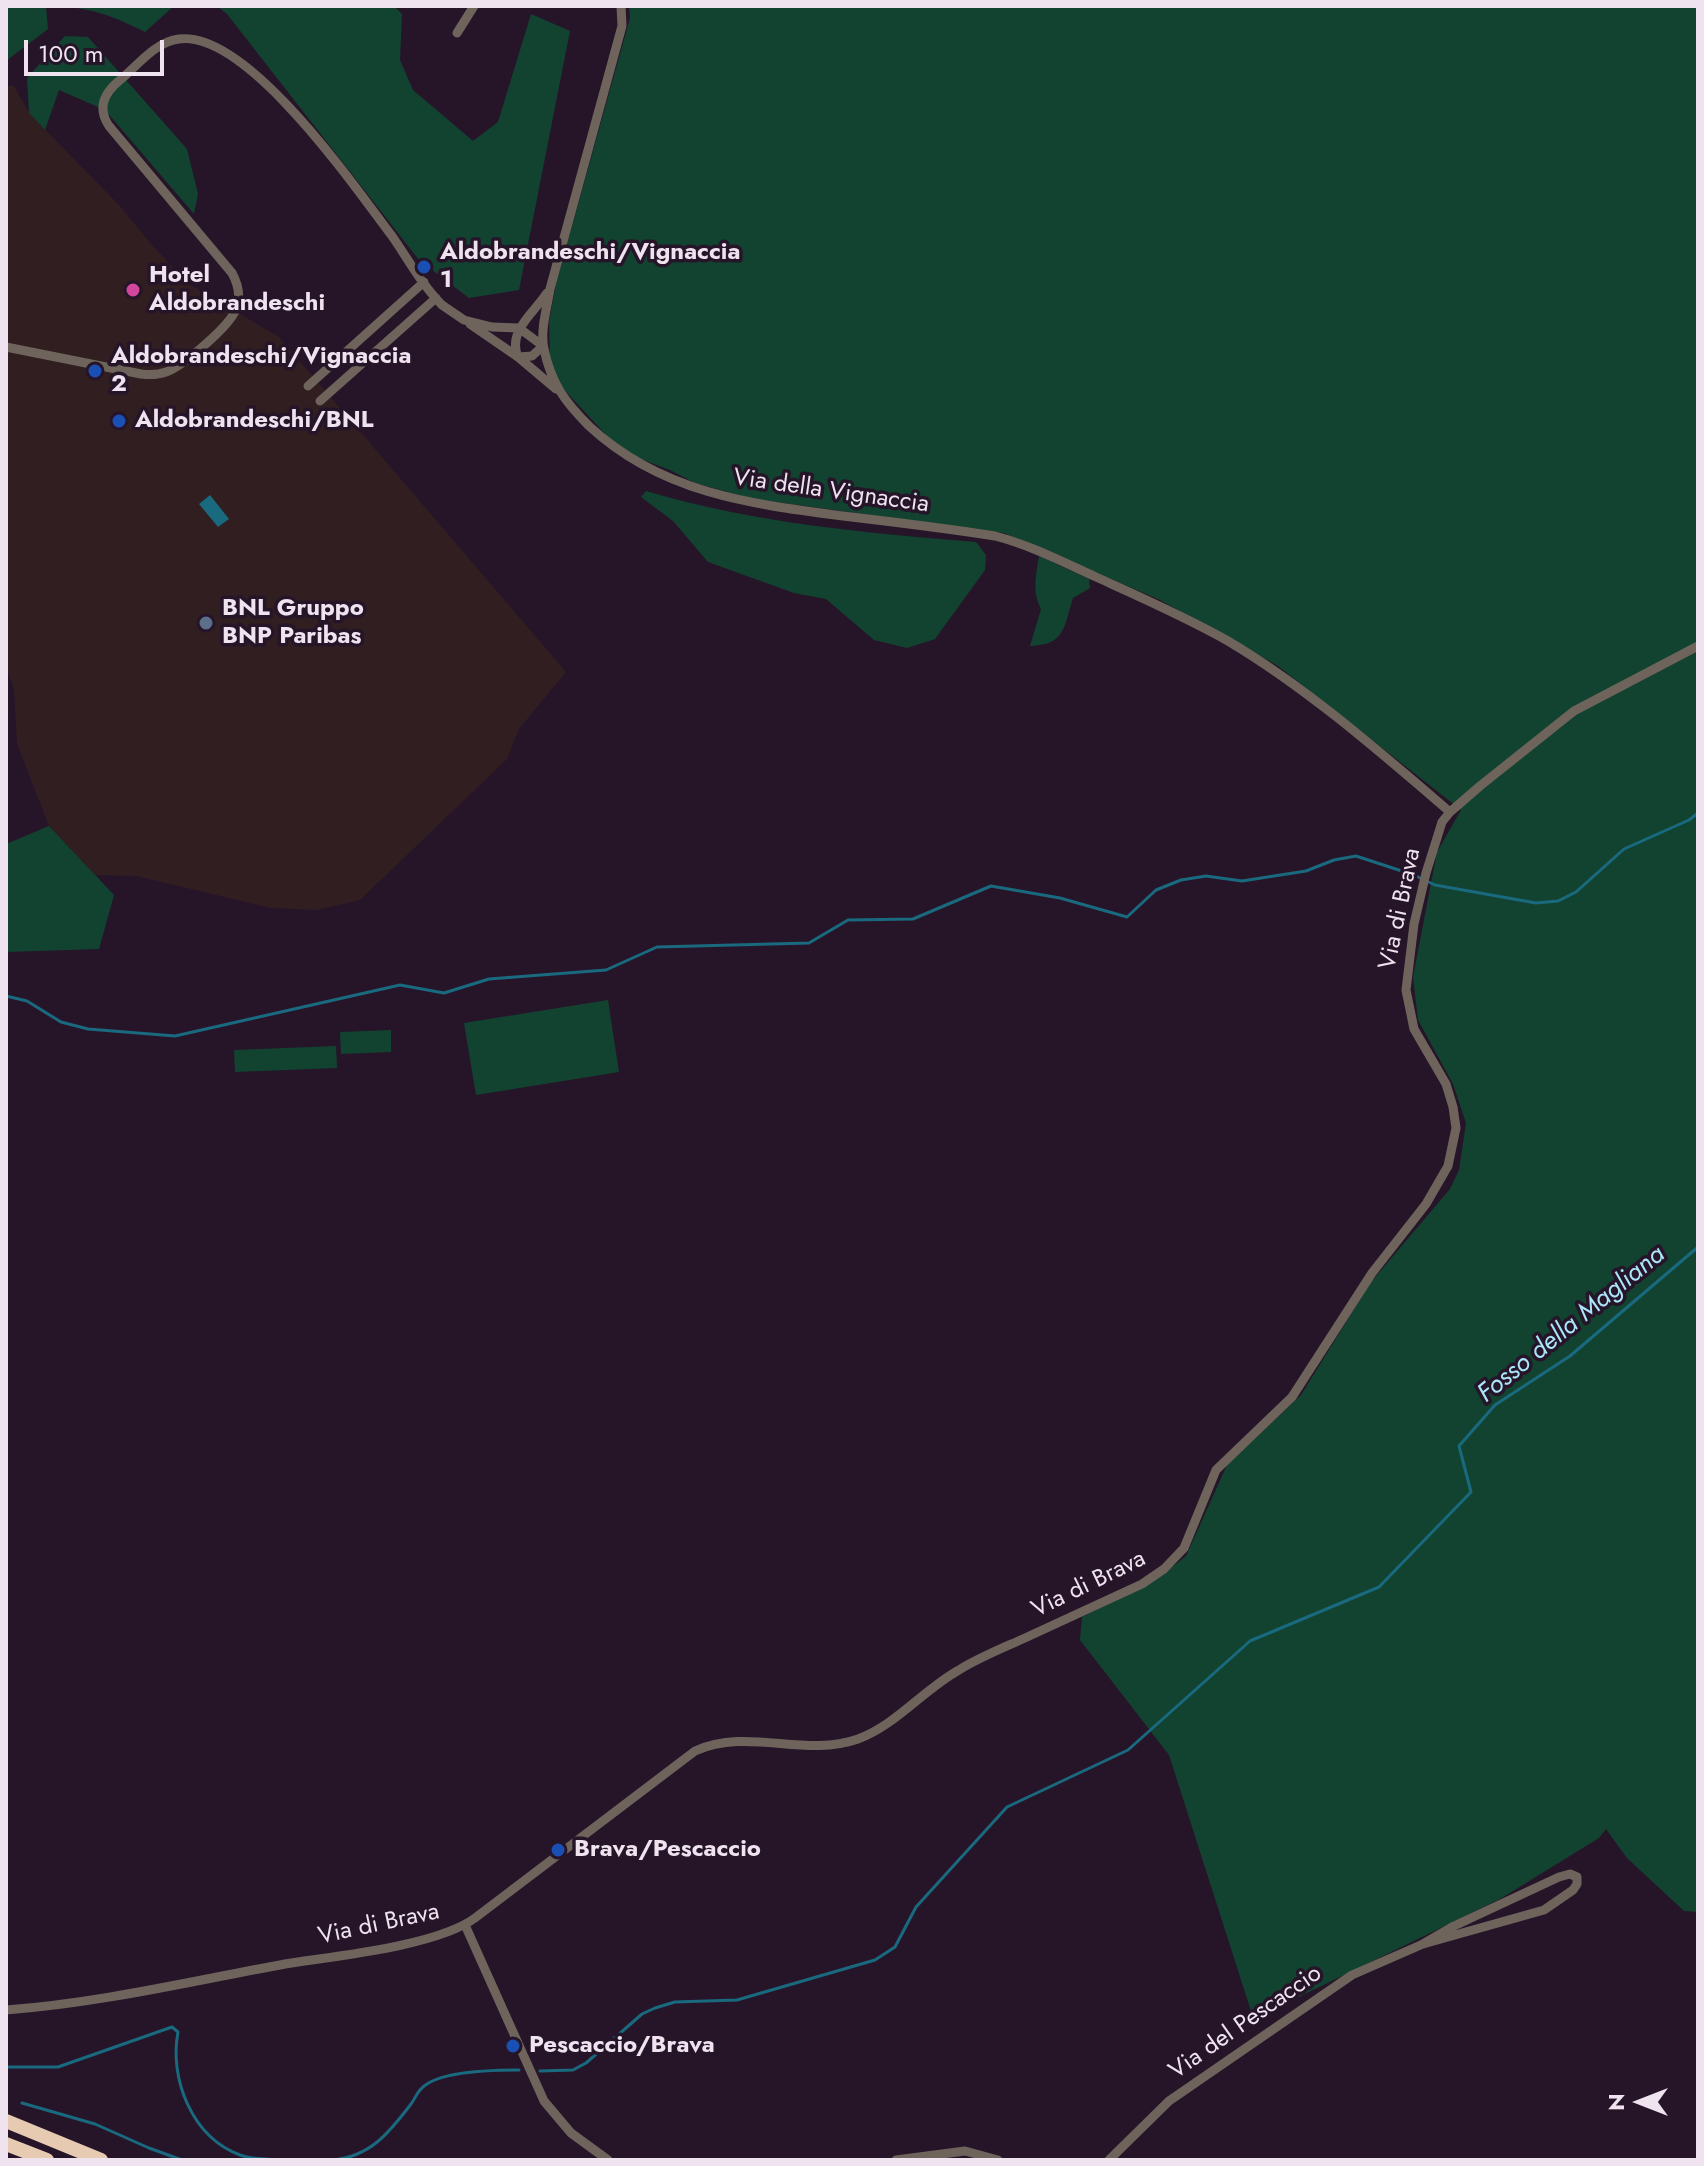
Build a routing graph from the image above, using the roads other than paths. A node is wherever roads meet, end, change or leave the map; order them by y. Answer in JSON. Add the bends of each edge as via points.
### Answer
{"nodes":[{"id":1,"x":474,"y":6,"type":"edge"},
{"id":2,"x":621,"y":6,"type":"edge"},
{"id":3,"x":457,"y":33,"type":"dead end"},
{"id":4,"x":424,"y":282,"type":"junction"},
{"id":5,"x":550,"y":289,"type":"junction"},
{"id":6,"x":436,"y":298,"type":"junction"},
{"id":7,"x":464,"y":320,"type":"junction"},
{"id":8,"x":519,"y":328,"type":"junction"},
{"id":9,"x":543,"y":346,"type":"junction"},
{"id":10,"x":6,"y":347,"type":"edge"},
{"id":11,"x":518,"y":357,"type":"junction"},
{"id":12,"x":308,"y":386,"type":"dead end"},
{"id":13,"x":556,"y":389,"type":"junction"},
{"id":14,"x":320,"y":401,"type":"dead end"},
{"id":15,"x":1698,"y":646,"type":"edge"},
{"id":16,"x":1450,"y":812,"type":"junction"},
{"id":17,"x":465,"y":1925,"type":"junction"},
{"id":18,"x":1423,"y":1944,"type":"junction"},
{"id":19,"x":6,"y":2010,"type":"edge"},
{"id":20,"x":6,"y":2121,"type":"edge"},
{"id":21,"x":6,"y":2144,"type":"edge"},
{"id":22,"x":47,"y":2160,"type":"edge"},
{"id":23,"x":101,"y":2160,"type":"edge"},
{"id":24,"x":608,"y":2160,"type":"edge"},
{"id":25,"x":896,"y":2160,"type":"edge"},
{"id":26,"x":998,"y":2160,"type":"edge"},
{"id":27,"x":1109,"y":2160,"type":"edge"}],
"edges":[{"from":1,"to":3,"type":"street"},
{"from":2,"to":5,"type":"street","name":"Via della Vignaccia","via":[[622,26]]},
{"from":4,"to":6,"type":"street"},
{"from":4,"to":10,"type":"street","via":[[278,96],[216,45],[177,39],[161,45],[110,88],[103,115],[232,273],[239,294],[233,316],[175,367],[154,374]]},
{"from":4,"to":12,"type":"street"},
{"from":5,"to":8,"type":"street"},
{"from":5,"to":9,"type":"street","name":"Via della Vignaccia"},
{"from":6,"to":7,"type":"street"},
{"from":6,"to":14,"type":"street"},
{"from":7,"to":8,"type":"street"},
{"from":7,"to":11,"type":"street"},
{"from":8,"to":9,"type":"street"},
{"from":8,"to":11,"type":"street","via":[[514,344]]},
{"from":9,"to":11,"type":"street","via":[[532,356]]},
{"from":9,"to":13,"type":"street","name":"Via della Vignaccia"},
{"from":11,"to":13,"type":"street"},
{"from":13,"to":16,"type":"street","name":"Via della Vignaccia","via":[[627,456],[710,493],[995,536],[1140,597],[1266,666]]},
{"from":15,"to":16,"type":"street","name":"Via di Brava","via":[[1574,711]]},
{"from":16,"to":17,"type":"street","name":"Via di Brava","via":[[1426,873],[1407,965],[1406,998],[1414,1029],[1446,1084],[1453,1107],[1456,1128],[1448,1166],[1292,1397],[1214,1474],[1187,1542],[1169,1566],[1142,1584],[962,1667],[861,1738],[826,1746],[729,1741],[695,1751]]},
{"from":17,"to":19,"type":"street","name":"Via di Brava","via":[[387,1946],[94,2000]]},
{"from":17,"to":24,"type":"street","via":[[544,2101],[565,2127]]},
{"from":18,"to":18,"type":"street","name":"Via del Pescaccio","via":[[1544,1910],[1573,1890],[1577,1877],[1559,1877]]},
{"from":18,"to":27,"type":"street","name":"Via del Pescaccio","via":[[1320,1995],[1159,2108]]},
{"from":20,"to":23,"type":"highway"},
{"from":21,"to":22,"type":"highway"},
{"from":25,"to":26,"type":"street","via":[[965,2151]]}]}
